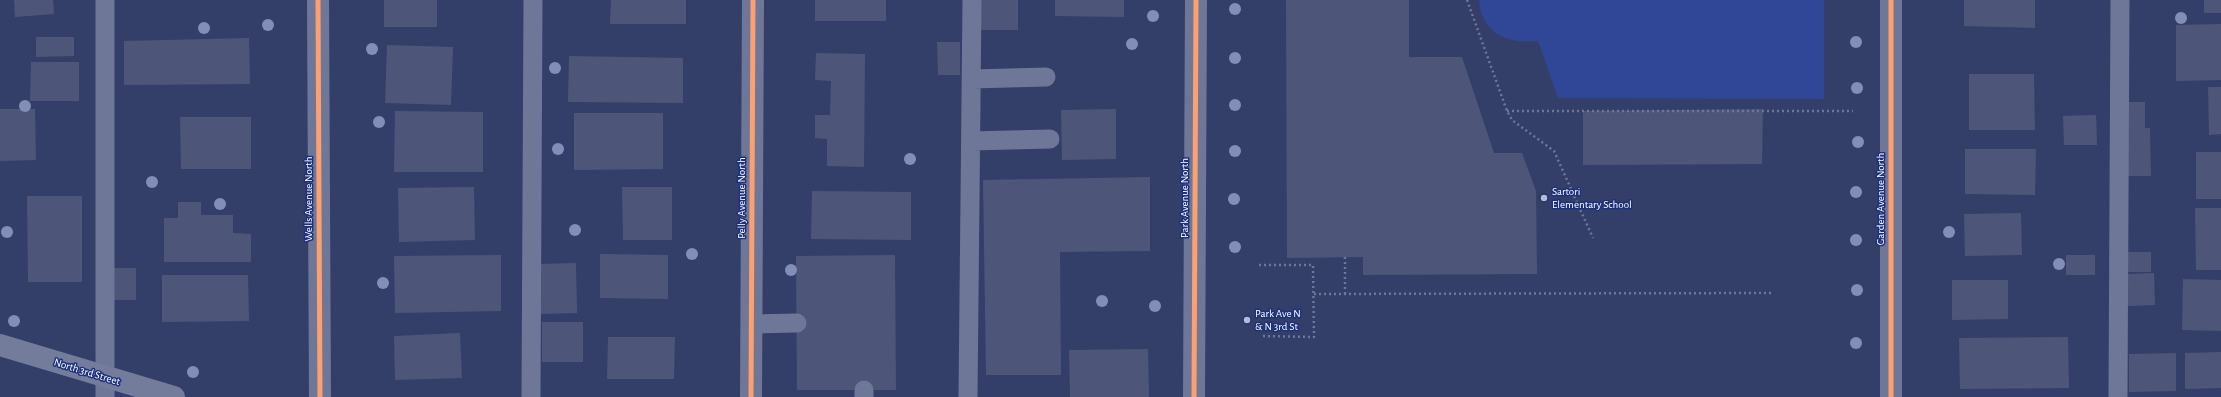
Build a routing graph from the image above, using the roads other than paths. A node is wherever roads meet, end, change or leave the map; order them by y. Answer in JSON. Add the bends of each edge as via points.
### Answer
{"nodes":[{"id":1,"x":105,"y":0,"type":"edge"},
{"id":2,"x":318,"y":0,"type":"edge"},
{"id":3,"x":534,"y":0,"type":"edge"},
{"id":4,"x":754,"y":0,"type":"edge"},
{"id":5,"x":972,"y":0,"type":"edge"},
{"id":6,"x":1196,"y":0,"type":"edge"},
{"id":7,"x":1891,"y":0,"type":"edge"},
{"id":8,"x":2120,"y":0,"type":"edge"},
{"id":9,"x":1046,"y":77,"type":"dead end"},
{"id":10,"x":972,"y":79,"type":"junction"},
{"id":11,"x":1050,"y":139,"type":"dead end"},
{"id":12,"x":971,"y":141,"type":"junction"},
{"id":13,"x":797,"y":323,"type":"dead end"},
{"id":14,"x":752,"y":324,"type":"junction"},
{"id":15,"x":0,"y":345,"type":"edge"},
{"id":16,"x":106,"y":387,"type":"edge"},
{"id":17,"x":174,"y":397,"type":"edge"},
{"id":18,"x":320,"y":397,"type":"edge"},
{"id":19,"x":531,"y":397,"type":"edge"},
{"id":20,"x":751,"y":397,"type":"edge"},
{"id":21,"x":968,"y":397,"type":"edge"},
{"id":22,"x":1194,"y":397,"type":"edge"},
{"id":23,"x":1891,"y":397,"type":"edge"},
{"id":24,"x":2118,"y":397,"type":"edge"}],
"edges":[{"from":1,"to":16,"type":"lane"},
{"from":2,"to":18,"type":"street","name":"Wells Avenue North"},
{"from":3,"to":19,"type":"lane"},
{"from":4,"to":14,"type":"street","name":"Pelly Avenue North"},
{"from":5,"to":10,"type":"lane"},
{"from":6,"to":22,"type":"street","name":"Park Avenue North"},
{"from":7,"to":23,"type":"street","name":"Garden Avenue North"},
{"from":8,"to":24,"type":"lane"},
{"from":9,"to":10,"type":"lane"},
{"from":10,"to":12,"type":"lane"},
{"from":11,"to":12,"type":"lane"},
{"from":12,"to":21,"type":"lane"},
{"from":13,"to":14,"type":"lane"},
{"from":14,"to":20,"type":"street","name":"Pelly Avenue North"},
{"from":15,"to":16,"type":"main road","name":"North 3rd Street"},
{"from":16,"to":17,"type":"main road","name":"North 3rd Street"}]}
